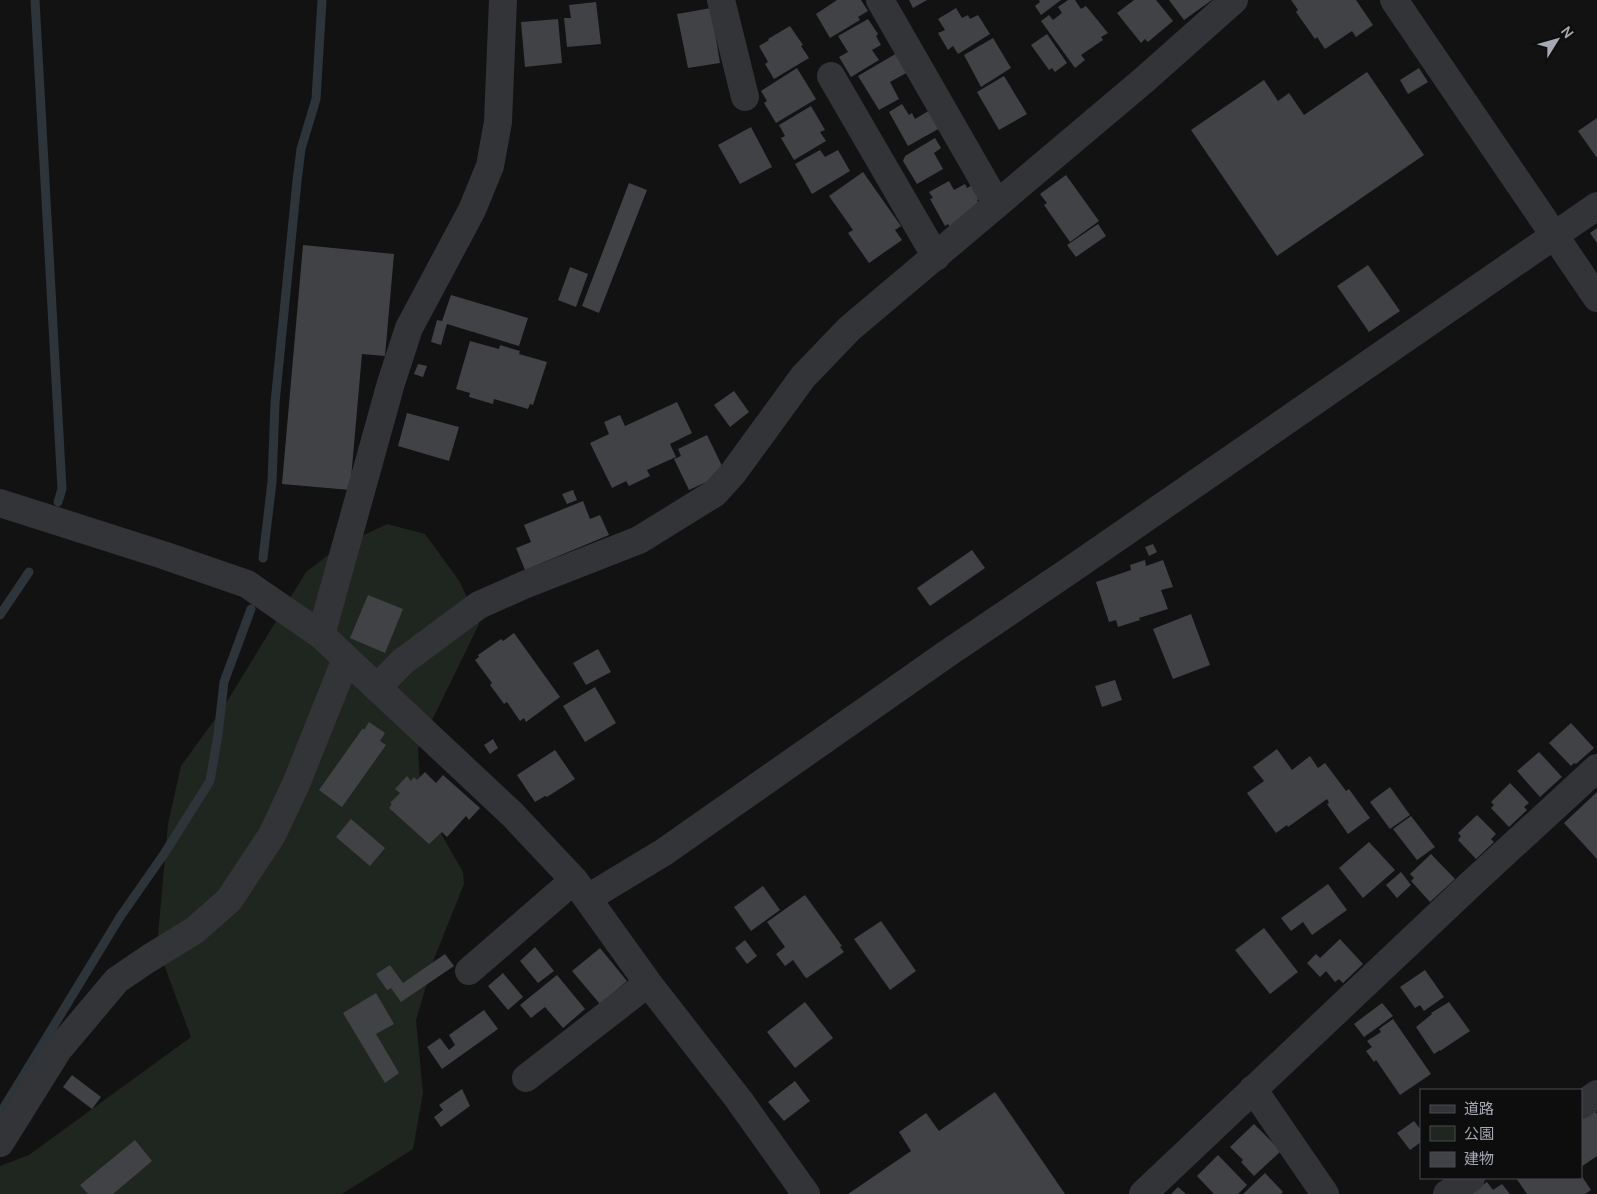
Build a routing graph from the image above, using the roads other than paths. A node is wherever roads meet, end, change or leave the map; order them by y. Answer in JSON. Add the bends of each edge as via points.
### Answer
{"nodes":[{"id":1,"x":503,"y":0,"type":"edge"},
{"id":2,"x":721,"y":0,"type":"edge"},
{"id":3,"x":880,"y":0,"type":"edge"},
{"id":4,"x":1234,"y":0,"type":"edge"},
{"id":5,"x":1394,"y":0,"type":"edge"},
{"id":6,"x":830,"y":76,"type":"dead end"},
{"id":7,"x":745,"y":97,"type":"dead end"},
{"id":8,"x":997,"y":204,"type":"junction"},
{"id":9,"x":1597,"y":206,"type":"edge"},
{"id":10,"x":1554,"y":236,"type":"junction"},
{"id":11,"x":936,"y":257,"type":"junction"},
{"id":12,"x":1597,"y":298,"type":"edge"},
{"id":13,"x":0,"y":503,"type":"edge"},
{"id":14,"x":321,"y":635,"type":"junction"},
{"id":15,"x":346,"y":658,"type":"junction"},
{"id":16,"x":377,"y":688,"type":"junction"},
{"id":17,"x":1597,"y":768,"type":"edge"},
{"id":18,"x":581,"y":889,"type":"junction"},
{"id":19,"x":469,"y":971,"type":"dead end"},
{"id":20,"x":648,"y":983,"type":"junction"},
{"id":21,"x":526,"y":1078,"type":"dead end"},
{"id":22,"x":1253,"y":1089,"type":"junction"},
{"id":23,"x":1597,"y":1094,"type":"edge"},
{"id":24,"x":1582,"y":1104,"type":"edge"},
{"id":25,"x":0,"y":1142,"type":"edge"},
{"id":26,"x":1470,"y":1179,"type":"edge"},
{"id":27,"x":806,"y":1194,"type":"edge"},
{"id":28,"x":1143,"y":1194,"type":"edge"},
{"id":29,"x":1325,"y":1194,"type":"edge"},
{"id":30,"x":1447,"y":1194,"type":"edge"}],
"edges":[{"from":1,"to":14,"type":"street","via":[[498,122],[490,166],[472,210],[409,328],[390,384]]},
{"from":2,"to":7,"type":"street"},
{"from":3,"to":8,"type":"street"},
{"from":4,"to":8,"type":"street"},
{"from":5,"to":10,"type":"street"},
{"from":6,"to":11,"type":"street"},
{"from":8,"to":11,"type":"street"},
{"from":9,"to":10,"type":"street"},
{"from":10,"to":12,"type":"street"},
{"from":10,"to":18,"type":"street","via":[[664,852]]},
{"from":11,"to":16,"type":"street","via":[[849,329],[803,377],[715,493],[639,540],[479,605],[402,662]]},
{"from":13,"to":14,"type":"street","via":[[246,584]]},
{"from":14,"to":15,"type":"street"},
{"from":15,"to":16,"type":"street"},
{"from":15,"to":25,"type":"street","via":[[272,835],[229,900],[195,930],[117,980],[58,1050]]},
{"from":16,"to":18,"type":"street","via":[[513,815]]},
{"from":17,"to":22,"type":"street"},
{"from":18,"to":19,"type":"street"},
{"from":18,"to":20,"type":"street"},
{"from":20,"to":21,"type":"street"},
{"from":20,"to":27,"type":"street","via":[[739,1100]]},
{"from":22,"to":28,"type":"street"},
{"from":22,"to":29,"type":"street"},
{"from":23,"to":24,"type":"street"},
{"from":26,"to":30,"type":"street"}]}
